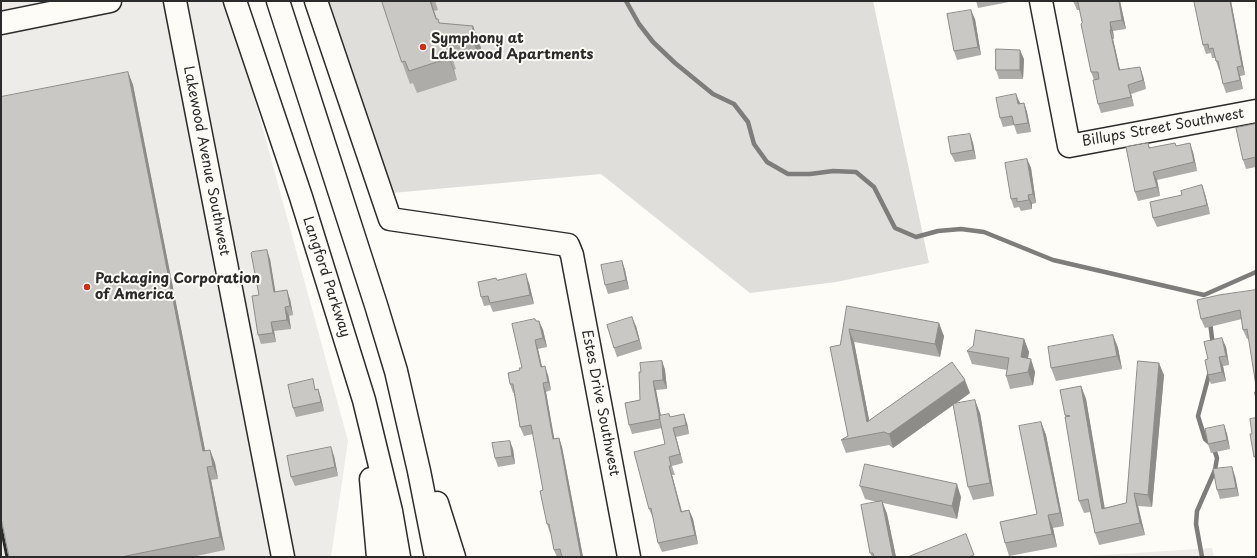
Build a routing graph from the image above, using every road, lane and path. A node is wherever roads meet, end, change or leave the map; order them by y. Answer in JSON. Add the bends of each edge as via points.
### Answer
{"nodes":[{"id":1,"x":110,"y":1,"type":"edge"},
{"id":2,"x":175,"y":1,"type":"edge"},
{"id":3,"x":235,"y":1,"type":"edge"},
{"id":4,"x":278,"y":1,"type":"edge"},
{"id":5,"x":316,"y":1,"type":"edge"},
{"id":6,"x":1042,"y":1,"type":"edge"},
{"id":7,"x":1,"y":23,"type":"edge"},
{"id":8,"x":1256,"y":111,"type":"edge"},
{"id":9,"x":396,"y":371,"type":"junction"},
{"id":10,"x":364,"y":400,"type":"junction"},
{"id":11,"x":283,"y":557,"type":"edge"},
{"id":12,"x":378,"y":557,"type":"edge"},
{"id":13,"x":399,"y":557,"type":"edge"},
{"id":14,"x":436,"y":557,"type":"edge"},
{"id":15,"x":454,"y":557,"type":"edge"},
{"id":16,"x":629,"y":557,"type":"edge"}],
"edges":[{"from":1,"to":7,"type":"main road"},
{"from":2,"to":11,"type":"main road","name":"Lakewood Avenue Southwest"},
{"from":3,"to":10,"type":"main road","name":"Langford Parkway","via":[[301,197]]},
{"from":4,"to":9,"type":"main road"},
{"from":5,"to":16,"type":"main road","name":"Estes Drive Southwest","via":[[390,219],[568,245]]},
{"from":6,"to":8,"type":"main road","name":"Billups Street Southwest","via":[[1069,146]]},
{"from":9,"to":14,"type":"main road"},
{"from":9,"to":15,"type":"main road"},
{"from":10,"to":12,"type":"main road"},
{"from":10,"to":13,"type":"main road","name":"Langford Parkway","via":[[391,511]]}]}
